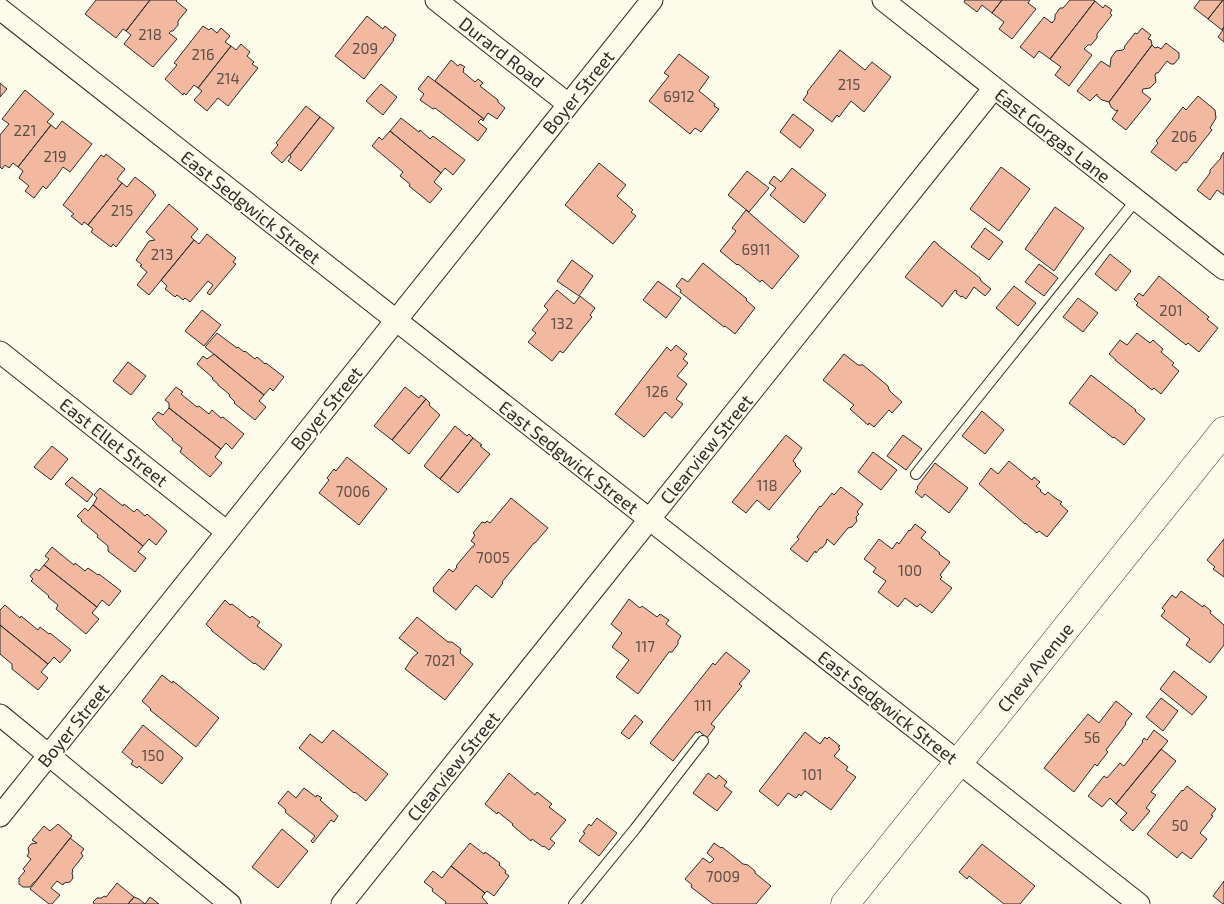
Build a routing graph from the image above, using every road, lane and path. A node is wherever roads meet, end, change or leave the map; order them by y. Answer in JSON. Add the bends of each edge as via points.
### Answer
{"nodes":[{"id":1,"x":652,"y":0,"type":"edge"},
{"id":2,"x":883,"y":0,"type":"edge"},
{"id":3,"x":439,"y":1,"type":"edge"},
{"id":4,"x":0,"y":10,"type":"edge"},
{"id":5,"x":994,"y":88,"type":"junction"},
{"id":6,"x":568,"y":104,"type":"junction"},
{"id":7,"x":1136,"y":200,"type":"junction"},
{"id":8,"x":1224,"y":269,"type":"edge"},
{"id":9,"x":396,"y":320,"type":"junction"},
{"id":10,"x":0,"y":352,"type":"edge"},
{"id":11,"x":1224,"y":431,"type":"edge"},
{"id":12,"x":916,"y":474,"type":"dead end"},
{"id":13,"x":650,"y":520,"type":"junction"},
{"id":14,"x":227,"y":532,"type":"junction"},
{"id":15,"x":0,"y":715,"type":"edge"},
{"id":16,"x":703,"y":741,"type":"dead end"},
{"id":17,"x":49,"y":755,"type":"junction"},
{"id":18,"x":959,"y":762,"type":"junction"},
{"id":19,"x":0,"y":816,"type":"edge"},
{"id":20,"x":230,"y":904,"type":"edge"},
{"id":21,"x":342,"y":904,"type":"edge"},
{"id":22,"x":574,"y":904,"type":"edge"},
{"id":23,"x":845,"y":904,"type":"edge"},
{"id":24,"x":1139,"y":904,"type":"edge"}],
"edges":[{"from":1,"to":6,"type":"street","name":"Boyer Street"},
{"from":2,"to":5,"type":"street","name":"East Gorgas Lane"},
{"from":3,"to":6,"type":"street","name":"Durard Road"},
{"from":4,"to":9,"type":"street","name":"East Sedgwick Street"},
{"from":5,"to":7,"type":"street","name":"East Gorgas Lane"},
{"from":5,"to":13,"type":"street","name":"Clearview Street"},
{"from":6,"to":9,"type":"street","name":"Boyer Street"},
{"from":7,"to":8,"type":"street","name":"East Gorgas Lane"},
{"from":7,"to":12,"type":"lane"},
{"from":9,"to":13,"type":"street","name":"East Sedgwick Street"},
{"from":9,"to":14,"type":"street","name":"Boyer Street"},
{"from":10,"to":14,"type":"street","name":"East Ellet Street"},
{"from":11,"to":18,"type":"street","name":"Chew Avenue"},
{"from":13,"to":18,"type":"street","name":"East Sedgwick Street"},
{"from":13,"to":21,"type":"street","name":"Clearview Street"},
{"from":14,"to":17,"type":"street","name":"Boyer Street"},
{"from":15,"to":17,"type":"street"},
{"from":16,"to":22,"type":"lane"},
{"from":17,"to":19,"type":"street","name":"Boyer Street"},
{"from":17,"to":20,"type":"street"},
{"from":18,"to":23,"type":"street","name":"Chew Avenue"},
{"from":18,"to":24,"type":"street","name":"East Sedgwick Street"}]}
